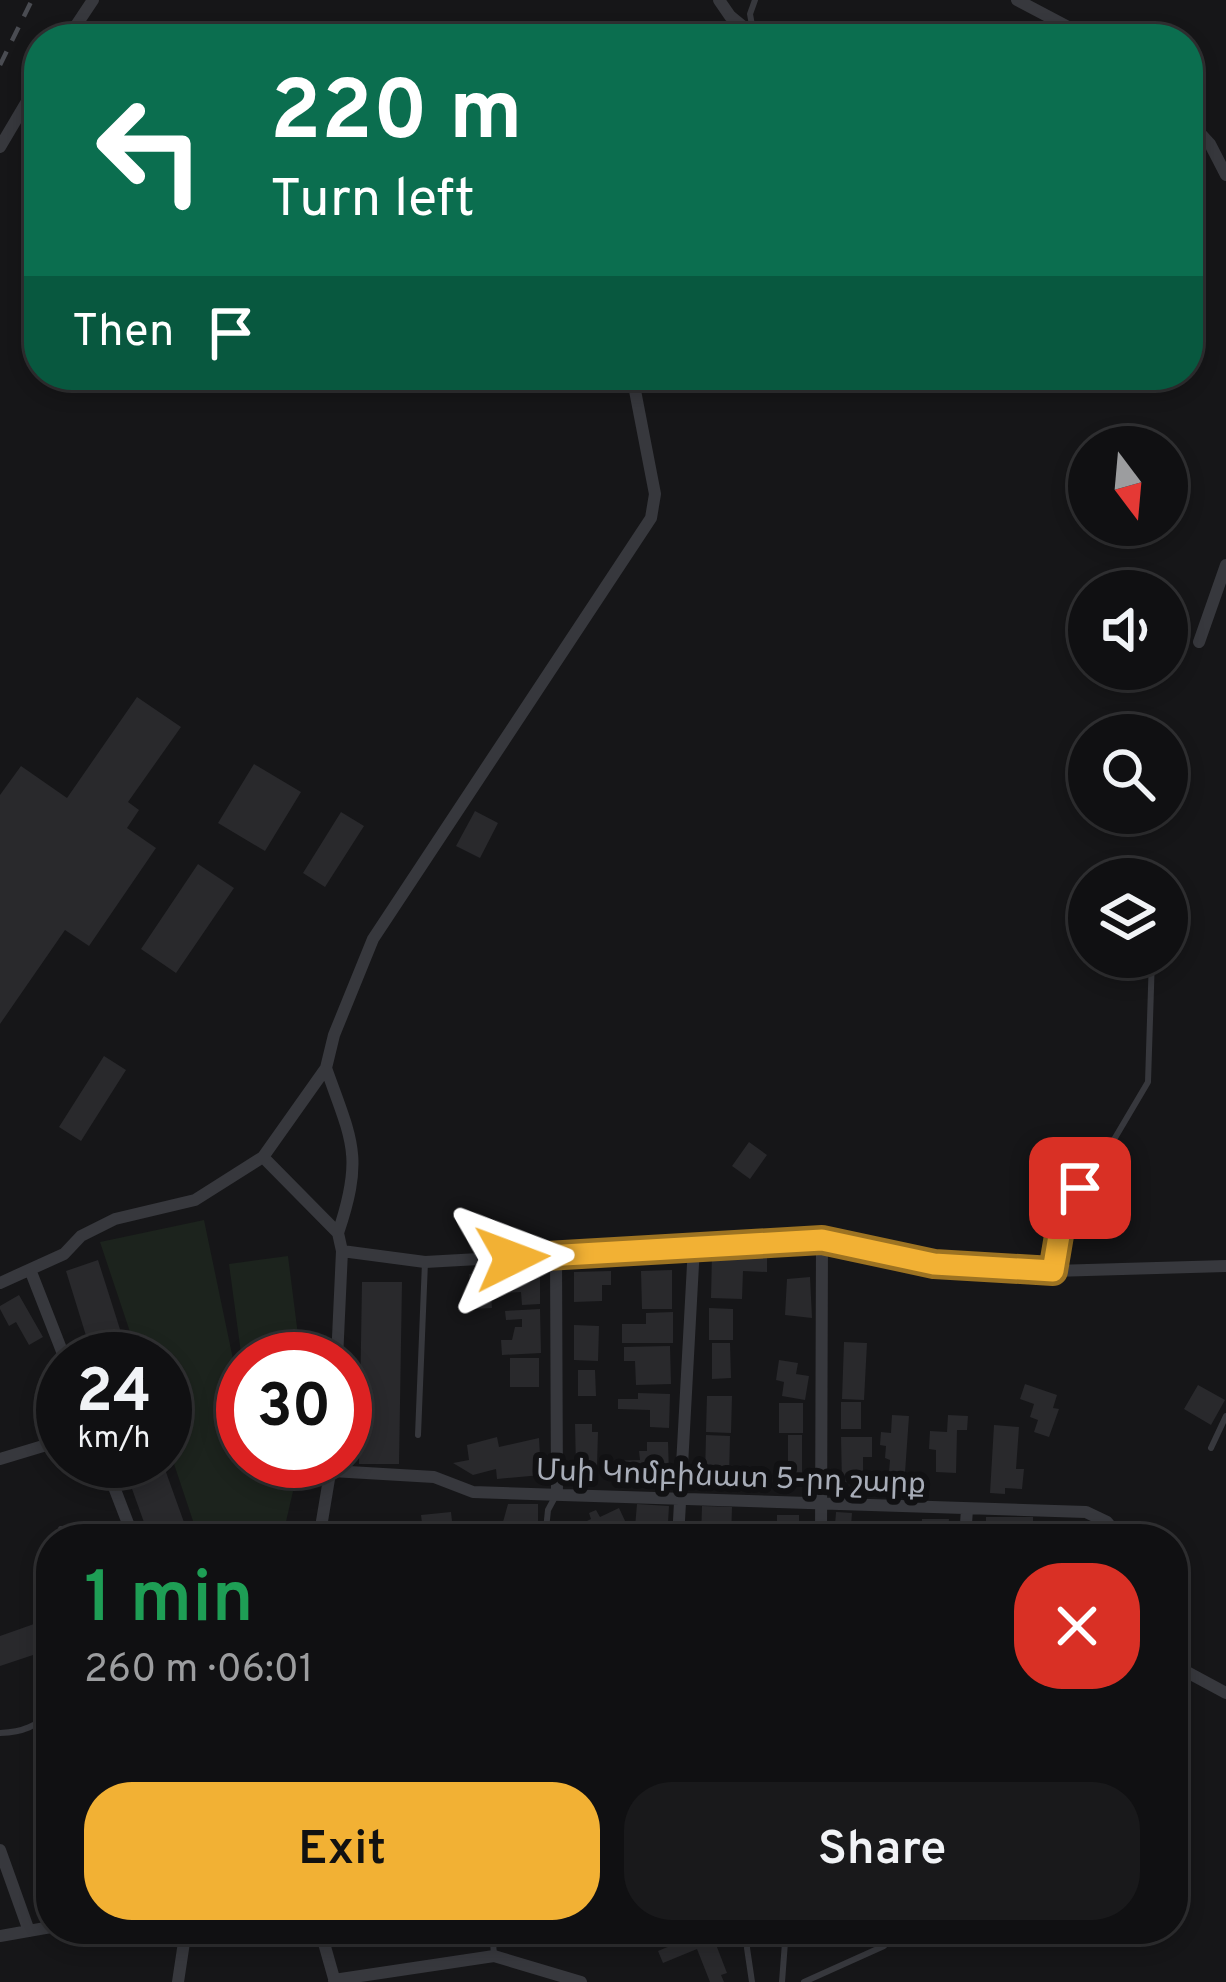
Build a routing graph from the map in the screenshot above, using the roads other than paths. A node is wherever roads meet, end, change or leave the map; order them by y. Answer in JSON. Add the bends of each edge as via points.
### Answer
{"nodes":[{"id":1,"x":719,"y":0,"type":"edge"},
{"id":2,"x":1017,"y":0,"type":"edge"},
{"id":3,"x":740,"y":24,"type":"edge"},
{"id":4,"x":1063,"y":24,"type":"edge"},
{"id":5,"x":24,"y":106,"type":"edge"},
{"id":6,"x":1203,"y":136,"type":"edge"},
{"id":7,"x":0,"y":147,"type":"edge"},
{"id":8,"x":1226,"y":175,"type":"edge"},
{"id":9,"x":635,"y":390,"type":"edge"},
{"id":10,"x":1226,"y":565,"type":"edge"},
{"id":11,"x":1199,"y":642,"type":"dead end"},
{"id":12,"x":1148,"y":978,"type":"edge"},
{"id":13,"x":326,"y":1068,"type":"junction"},
{"id":14,"x":257,"y":1155,"type":"junction"},
{"id":15,"x":338,"y":1232,"type":"junction"},
{"id":16,"x":822,"y":1240,"type":"junction"},
{"id":17,"x":694,"y":1246,"type":"junction"},
{"id":18,"x":342,"y":1251,"type":"junction"},
{"id":19,"x":556,"y":1257,"type":"junction"},
{"id":20,"x":425,"y":1262,"type":"junction"},
{"id":21,"x":1226,"y":1266,"type":"edge"},
{"id":22,"x":1053,"y":1271,"type":"junction"},
{"id":23,"x":31,"y":1272,"type":"junction"},
{"id":24,"x":0,"y":1282,"type":"edge"},
{"id":25,"x":54,"y":1332,"type":"edge"},
{"id":26,"x":338,"y":1332,"type":"edge"},
{"id":27,"x":1226,"y":1416,"type":"edge"},
{"id":28,"x":418,"y":1435,"type":"dead end"},
{"id":29,"x":36,"y":1448,"type":"edge"},
{"id":30,"x":1211,"y":1448,"type":"dead end"},
{"id":31,"x":0,"y":1459,"type":"edge"},
{"id":32,"x":372,"y":1470,"type":"edge"},
{"id":33,"x":114,"y":1488,"type":"edge"},
{"id":34,"x":328,"y":1488,"type":"edge"},
{"id":35,"x":557,"y":1494,"type":"junction"},
{"id":36,"x":682,"y":1501,"type":"junction"},
{"id":37,"x":822,"y":1503,"type":"junction"},
{"id":38,"x":967,"y":1509,"type":"junction"},
{"id":39,"x":128,"y":1524,"type":"edge"},
{"id":40,"x":322,"y":1524,"type":"edge"},
{"id":41,"x":547,"y":1524,"type":"edge"},
{"id":42,"x":680,"y":1524,"type":"edge"},
{"id":43,"x":821,"y":1524,"type":"edge"},
{"id":44,"x":966,"y":1524,"type":"edge"},
{"id":45,"x":1109,"y":1524,"type":"edge"},
{"id":46,"x":1188,"y":1673,"type":"edge"},
{"id":47,"x":1226,"y":1693,"type":"edge"},
{"id":48,"x":36,"y":1724,"type":"edge"},
{"id":49,"x":0,"y":1733,"type":"edge"},
{"id":50,"x":0,"y":1850,"type":"edge"},
{"id":51,"x":36,"y":1930,"type":"edge"},
{"id":52,"x":28,"y":1931,"type":"junction"},
{"id":53,"x":0,"y":1936,"type":"edge"},
{"id":54,"x":184,"y":1944,"type":"edge"},
{"id":55,"x":324,"y":1944,"type":"edge"},
{"id":56,"x":493,"y":1944,"type":"edge"},
{"id":57,"x":747,"y":1944,"type":"edge"},
{"id":58,"x":785,"y":1944,"type":"edge"},
{"id":59,"x":886,"y":1944,"type":"edge"},
{"id":60,"x":494,"y":1956,"type":"junction"},
{"id":61,"x":574,"y":1980,"type":"edge"},
{"id":62,"x":334,"y":1981,"type":"edge"},
{"id":63,"x":178,"y":1982,"type":"edge"},
{"id":64,"x":752,"y":1982,"type":"edge"},
{"id":65,"x":782,"y":1982,"type":"edge"},
{"id":66,"x":804,"y":1982,"type":"edge"}],
"edges":[{"from":1,"to":3,"type":"street"},
{"from":2,"to":4,"type":"street"},
{"from":5,"to":7,"type":"street"},
{"from":6,"to":8,"type":"street"},
{"from":9,"to":13,"type":"street","via":[[655,494],[651,518],[373,939]]},
{"from":10,"to":11,"type":"street"},
{"from":12,"to":22,"type":"lane","via":[[1148,1082],[1096,1170],[1064,1206]]},
{"from":13,"to":14,"type":"street"},
{"from":13,"to":15,"type":"street","via":[[352,1139],[355,1183]]},
{"from":14,"to":15,"type":"street"},
{"from":14,"to":23,"type":"street","via":[[195,1200],[115,1220]]},
{"from":15,"to":18,"type":"street"},
{"from":16,"to":17,"type":"street"},
{"from":16,"to":22,"type":"street","via":[[934,1264]]},
{"from":16,"to":37,"type":"street"},
{"from":17,"to":19,"type":"street"},
{"from":17,"to":36,"type":"street"},
{"from":18,"to":20,"type":"street"},
{"from":18,"to":26,"type":"street"},
{"from":19,"to":20,"type":"street"},
{"from":19,"to":35,"type":"street"},
{"from":20,"to":28,"type":"lane"},
{"from":21,"to":22,"type":"street"},
{"from":23,"to":24,"type":"street"},
{"from":23,"to":25,"type":"street"},
{"from":27,"to":30,"type":"lane"},
{"from":29,"to":31,"type":"street"},
{"from":32,"to":35,"type":"street","name":"Մսի Կոմբինատ 5-րդ շարք","via":[[434,1477],[473,1492]]},
{"from":33,"to":39,"type":"street"},
{"from":34,"to":40,"type":"street"},
{"from":35,"to":36,"type":"street","name":"Մսի Կոմբինատ 5-րդ շարք"},
{"from":35,"to":41,"type":"lane"},
{"from":36,"to":37,"type":"street","name":"Մսի Կոմբինատ 5-րդ շարք"},
{"from":36,"to":42,"type":"street"},
{"from":37,"to":38,"type":"street","name":"Մսի Կոմբինատ 5-րդ շարք"},
{"from":37,"to":43,"type":"street"},
{"from":38,"to":44,"type":"street"},
{"from":38,"to":45,"type":"street","name":"Մսի Կոմբինատ 5-րդ շարք","via":[[1086,1512]]},
{"from":46,"to":47,"type":"street"},
{"from":48,"to":49,"type":"lane"},
{"from":50,"to":52,"type":"street"},
{"from":51,"to":52,"type":"street"},
{"from":52,"to":53,"type":"street"},
{"from":54,"to":63,"type":"street"},
{"from":55,"to":62,"type":"street"},
{"from":56,"to":60,"type":"lane"},
{"from":57,"to":64,"type":"lane"},
{"from":58,"to":65,"type":"lane"},
{"from":59,"to":66,"type":"lane"},
{"from":60,"to":61,"type":"street"},
{"from":60,"to":62,"type":"street"}]}
